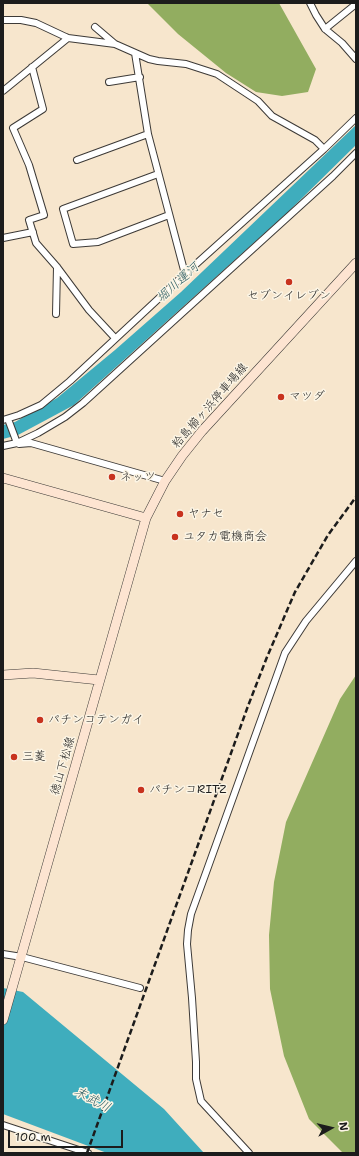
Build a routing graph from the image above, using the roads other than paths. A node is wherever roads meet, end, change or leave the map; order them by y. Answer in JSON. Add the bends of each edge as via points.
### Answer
{"nodes":[{"id":1,"x":310,"y":3,"type":"edge"},
{"id":2,"x":356,"y":4,"type":"edge"},
{"id":3,"x":3,"y":20,"type":"edge"},
{"id":4,"x":95,"y":27,"type":"dead end"},
{"id":5,"x":325,"y":29,"type":"junction"},
{"id":6,"x":68,"y":38,"type":"junction"},
{"id":7,"x":115,"y":44,"type":"junction"},
{"id":8,"x":135,"y":53,"type":"junction"},
{"id":9,"x":356,"y":59,"type":"edge"},
{"id":10,"x":32,"y":67,"type":"junction"},
{"id":11,"x":140,"y":77,"type":"junction"},
{"id":12,"x":109,"y":82,"type":"dead end"},
{"id":13,"x":3,"y":91,"type":"edge"},
{"id":14,"x":356,"y":118,"type":"edge"},
{"id":15,"x":148,"y":134,"type":"junction"},
{"id":16,"x":324,"y":149,"type":"junction"},
{"id":17,"x":356,"y":153,"type":"edge"},
{"id":18,"x":77,"y":160,"type":"dead end"},
{"id":19,"x":158,"y":174,"type":"junction"},
{"id":20,"x":169,"y":215,"type":"junction"},
{"id":21,"x":32,"y":232,"type":"junction"},
{"id":22,"x":3,"y":238,"type":"edge"},
{"id":23,"x":356,"y":263,"type":"edge"},
{"id":24,"x":57,"y":267,"type":"junction"},
{"id":25,"x":185,"y":274,"type":"junction"},
{"id":26,"x":56,"y":314,"type":"dead end"},
{"id":27,"x":116,"y":338,"type":"junction"},
{"id":28,"x":6,"y":420,"type":"edge"},
{"id":29,"x":16,"y":441,"type":"junction"},
{"id":30,"x":3,"y":446,"type":"edge"},
{"id":31,"x":3,"y":478,"type":"edge"},
{"id":32,"x":165,"y":481,"type":"junction"},
{"id":33,"x":146,"y":518,"type":"junction"},
{"id":34,"x":356,"y":561,"type":"edge"},
{"id":35,"x":3,"y":675,"type":"edge"},
{"id":36,"x":100,"y":680,"type":"junction"},
{"id":37,"x":3,"y":954,"type":"edge"},
{"id":38,"x":22,"y":957,"type":"junction"},
{"id":39,"x":140,"y":988,"type":"dead end"},
{"id":40,"x":3,"y":1020,"type":"edge"},
{"id":41,"x":3,"y":1125,"type":"edge"},
{"id":42,"x":88,"y":1153,"type":"edge"},
{"id":43,"x":249,"y":1153,"type":"edge"}],
"edges":[{"from":1,"to":5,"type":"street"},
{"from":2,"to":5,"type":"street"},
{"from":3,"to":6,"type":"street","via":[[36,23]]},
{"from":4,"to":7,"type":"street"},
{"from":5,"to":9,"type":"street"},
{"from":6,"to":7,"type":"street"},
{"from":6,"to":10,"type":"street"},
{"from":7,"to":8,"type":"street"},
{"from":8,"to":11,"type":"street"},
{"from":8,"to":16,"type":"street","via":[[158,61],[186,64],[217,74],[258,101],[272,116],[315,140]]},
{"from":10,"to":13,"type":"street"},
{"from":10,"to":21,"type":"street","via":[[43,110],[13,128],[29,165],[44,215],[29,220]]},
{"from":11,"to":12,"type":"street"},
{"from":11,"to":15,"type":"street"},
{"from":14,"to":16,"type":"street"},
{"from":15,"to":18,"type":"street"},
{"from":15,"to":19,"type":"street"},
{"from":16,"to":25,"type":"street"},
{"from":17,"to":29,"type":"street","via":[[83,403],[51,425]]},
{"from":19,"to":20,"type":"street"},
{"from":19,"to":20,"type":"street","via":[[63,209],[73,244],[98,242]]},
{"from":20,"to":25,"type":"street"},
{"from":21,"to":22,"type":"street"},
{"from":21,"to":24,"type":"street","via":[[36,243]]},
{"from":23,"to":32,"type":"main road","name":"粭島櫛ヶ浜停車場線","via":[[202,431]]},
{"from":24,"to":26,"type":"street"},
{"from":24,"to":27,"type":"street","via":[[89,310]]},
{"from":25,"to":27,"type":"street"},
{"from":27,"to":28,"type":"street","via":[[41,405]]},
{"from":28,"to":29,"type":"street"},
{"from":29,"to":30,"type":"street"},
{"from":29,"to":32,"type":"street"},
{"from":31,"to":33,"type":"main road"},
{"from":32,"to":33,"type":"main road","name":"粭島櫛ヶ浜停車場線"},
{"from":33,"to":36,"type":"main road","name":"徳山下松線"},
{"from":34,"to":43,"type":"street","via":[[306,621],[285,653],[191,914],[188,930],[196,1079],[201,1101]]},
{"from":35,"to":36,"type":"main road","via":[[33,673]]},
{"from":36,"to":38,"type":"main road","name":"徳山下松線"},
{"from":37,"to":38,"type":"street"},
{"from":38,"to":39,"type":"street"},
{"from":38,"to":40,"type":"main road","name":"徳山下松線"},
{"from":41,"to":42,"type":"street"}]}
